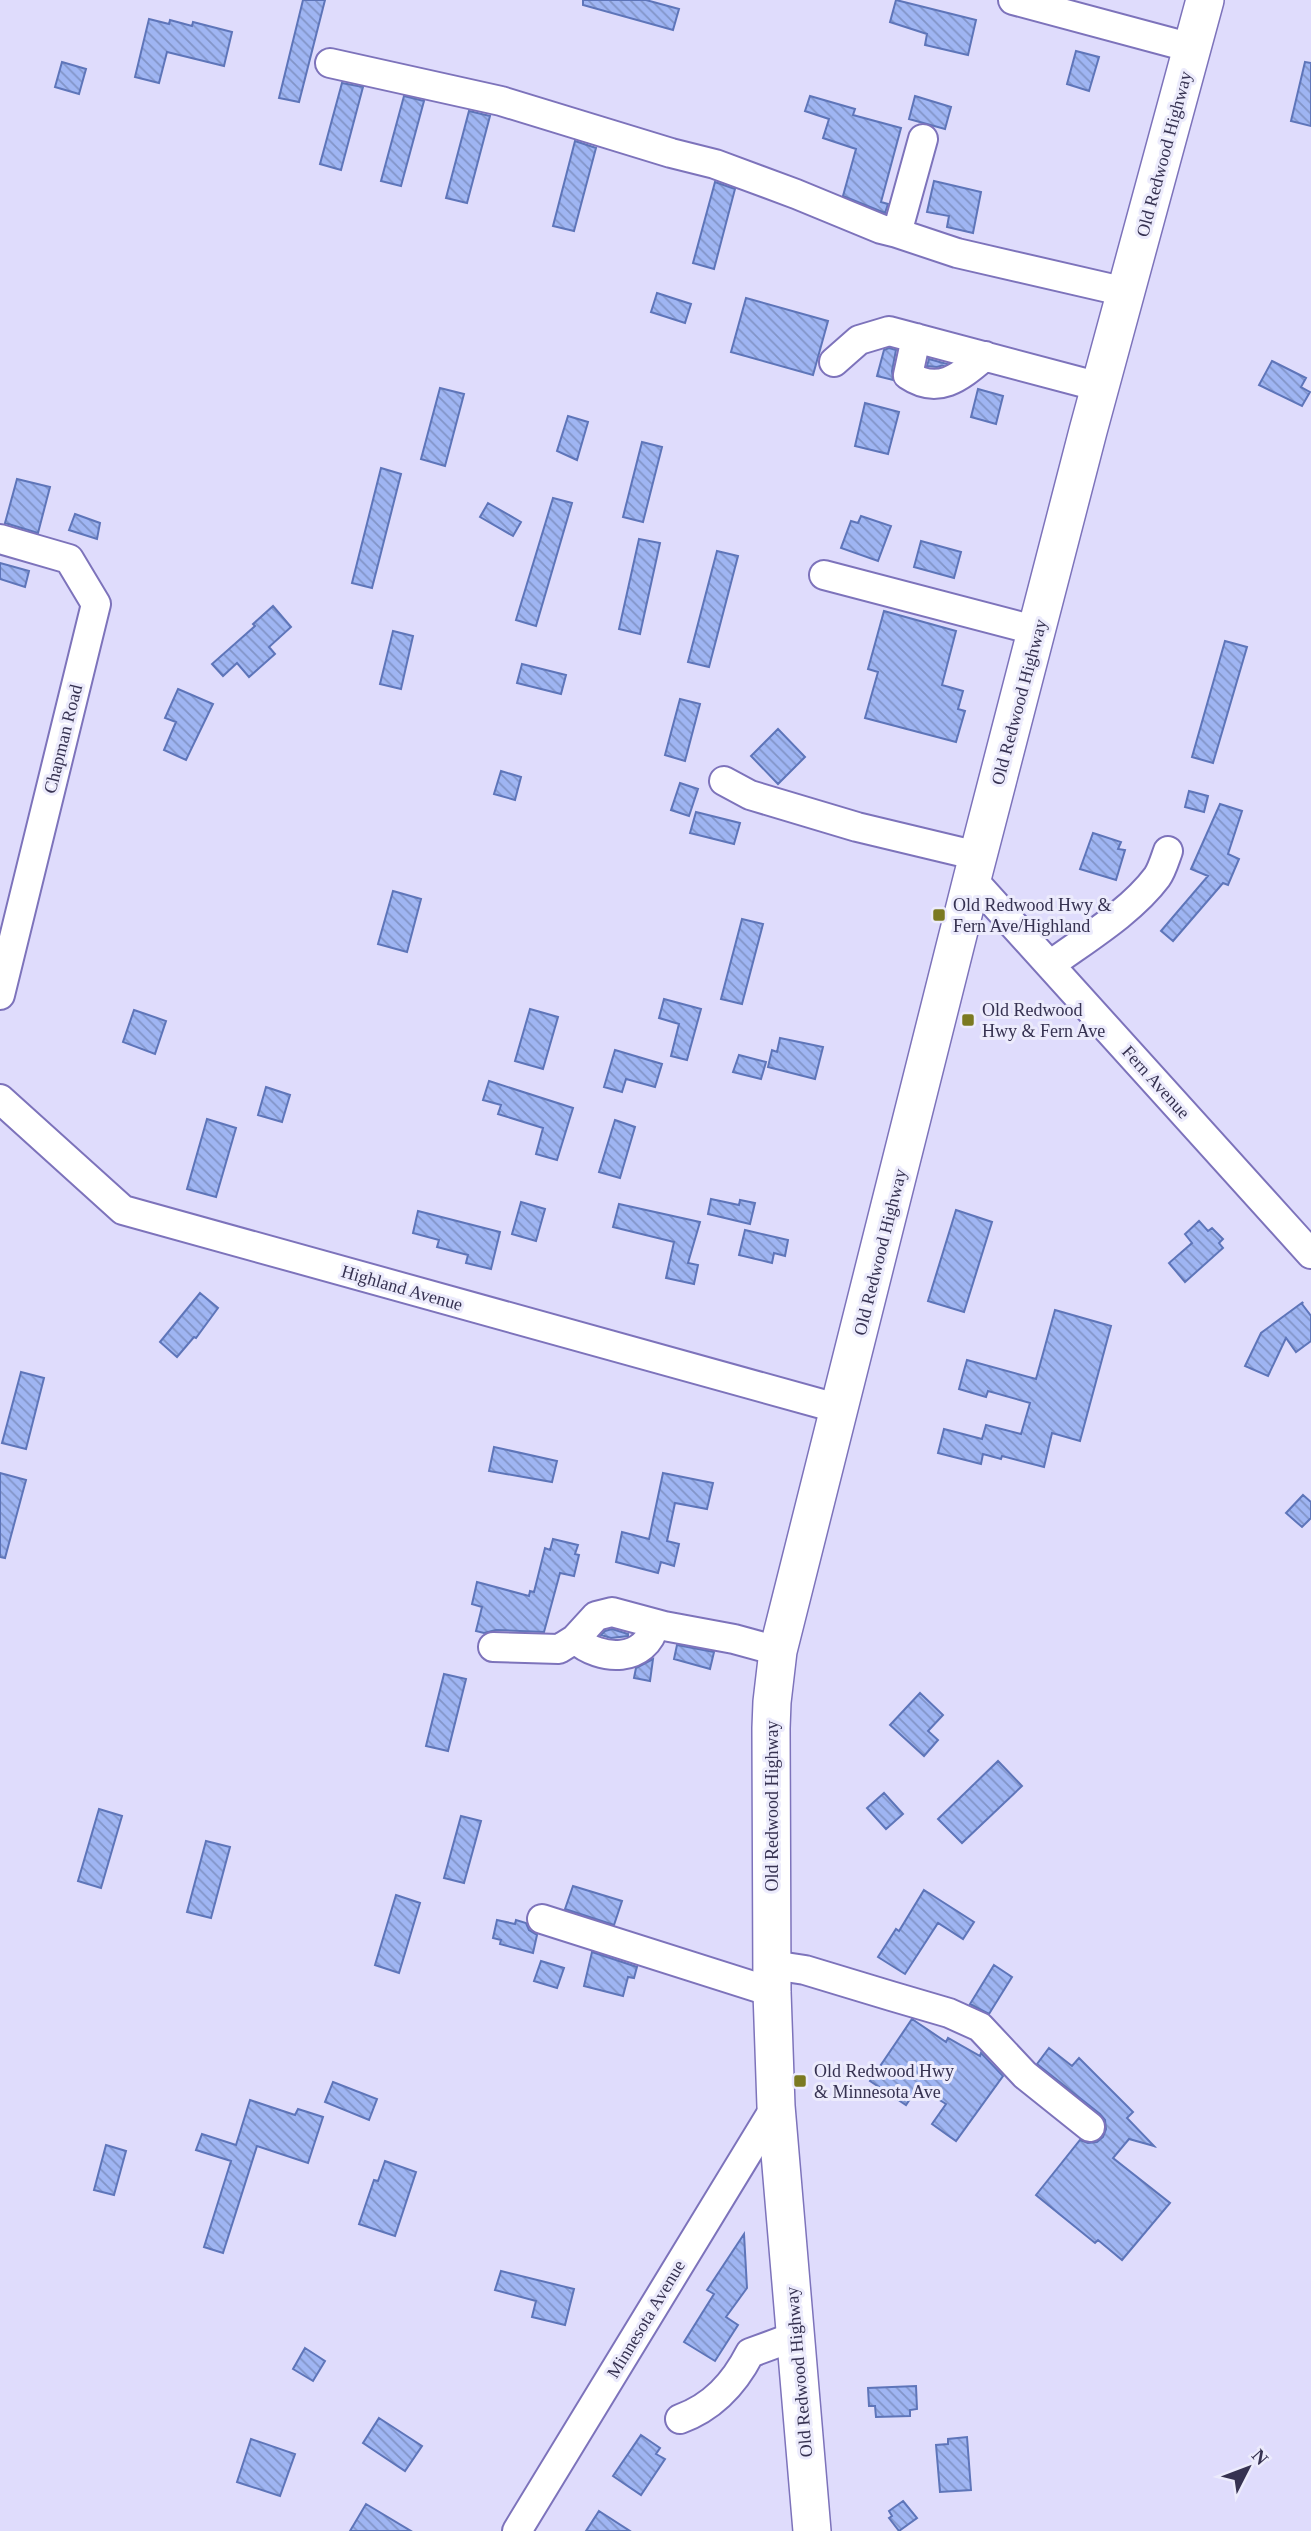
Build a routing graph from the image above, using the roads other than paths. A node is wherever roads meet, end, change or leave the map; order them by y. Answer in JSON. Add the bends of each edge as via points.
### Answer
{"nodes":[{"id":1,"x":1013,"y":0,"type":"edge"},
{"id":2,"x":1205,"y":0,"type":"edge"},
{"id":3,"x":1192,"y":48,"type":"junction"},
{"id":4,"x":330,"y":63,"type":"dead end"},
{"id":5,"x":923,"y":139,"type":"dead end"},
{"id":6,"x":897,"y":233,"type":"junction"},
{"id":7,"x":1126,"y":292,"type":"junction"},
{"id":8,"x":916,"y":338,"type":"junction"},
{"id":9,"x":985,"y":356,"type":"junction"},
{"id":10,"x":834,"y":362,"type":"dead end"},
{"id":11,"x":1100,"y":387,"type":"junction"},
{"id":12,"x":0,"y":539,"type":"edge"},
{"id":13,"x":824,"y":575,"type":"dead end"},
{"id":14,"x":1038,"y":631,"type":"junction"},
{"id":15,"x":724,"y":781,"type":"dead end"},
{"id":16,"x":1168,"y":851,"type":"dead end"},
{"id":17,"x":975,"y":867,"type":"junction"},
{"id":18,"x":1050,"y":965,"type":"junction"},
{"id":19,"x":0,"y":995,"type":"edge"},
{"id":20,"x":0,"y":1099,"type":"edge"},
{"id":21,"x":1311,"y":1254,"type":"edge"},
{"id":22,"x":840,"y":1409,"type":"junction"},
{"id":23,"x":655,"y":1624,"type":"junction"},
{"id":24,"x":575,"y":1639,"type":"junction"},
{"id":25,"x":493,"y":1647,"type":"dead end"},
{"id":26,"x":778,"y":1651,"type":"junction"},
{"id":27,"x":542,"y":1919,"type":"dead end"},
{"id":28,"x":772,"y":1979,"type":"junction"},
{"id":29,"x":776,"y":2106,"type":"junction"},
{"id":30,"x":1090,"y":2127,"type":"dead end"},
{"id":31,"x":796,"y":2336,"type":"junction"},
{"id":32,"x":680,"y":2419,"type":"dead end"},
{"id":33,"x":517,"y":2531,"type":"edge"},
{"id":34,"x":812,"y":2531,"type":"edge"}],
"edges":[{"from":1,"to":3,"type":"street"},
{"from":2,"to":3,"type":"main road","name":"Old Redwood Highway"},
{"from":3,"to":7,"type":"main road","name":"Old Redwood Highway"},
{"from":4,"to":6,"type":"street","via":[[501,101],[715,164]]},
{"from":5,"to":6,"type":"street"},
{"from":6,"to":7,"type":"street","via":[[957,253]]},
{"from":7,"to":11,"type":"main road","name":"Old Redwood Highway"},
{"from":8,"to":9,"type":"street"},
{"from":8,"to":9,"type":"street","via":[[908,369],[914,379],[950,382]]},
{"from":8,"to":10,"type":"street","via":[[889,331],[877,334],[859,340]]},
{"from":9,"to":11,"type":"street"},
{"from":11,"to":14,"type":"main road","name":"Old Redwood Highway"},
{"from":12,"to":19,"type":"street","name":"Chapman Road","via":[[69,559],[96,604]]},
{"from":13,"to":14,"type":"street"},
{"from":14,"to":17,"type":"main road","name":"Old Redwood Highway"},
{"from":15,"to":17,"type":"street","via":[[750,795]]},
{"from":16,"to":18,"type":"street","via":[[1158,876],[1147,887]]},
{"from":17,"to":18,"type":"street","name":"Fern Avenue"},
{"from":17,"to":22,"type":"main road","name":"Old Redwood Highway"},
{"from":18,"to":21,"type":"street","name":"Fern Avenue"},
{"from":20,"to":22,"type":"street","name":"Highland Avenue","via":[[123,1210]]},
{"from":22,"to":26,"type":"main road","name":"Old Redwood Highway"},
{"from":23,"to":24,"type":"street","via":[[612,1612],[596,1616]]},
{"from":23,"to":24,"type":"street","via":[[646,1644],[619,1656],[596,1652]]},
{"from":23,"to":26,"type":"street"},
{"from":24,"to":25,"type":"street","via":[[559,1649]]},
{"from":26,"to":28,"type":"main road","name":"Old Redwood Highway","via":[[772,1702]]},
{"from":27,"to":28,"type":"street"},
{"from":28,"to":29,"type":"main road","name":"Old Redwood Highway"},
{"from":28,"to":30,"type":"street","via":[[805,1970],[949,2013],[980,2027],[1026,2075]]},
{"from":29,"to":31,"type":"main road","name":"Old Redwood Highway"},
{"from":29,"to":33,"type":"street","name":"Minnesota Avenue"},
{"from":31,"to":32,"type":"street","via":[[750,2353],[716,2400]]},
{"from":31,"to":34,"type":"main road","name":"Old Redwood Highway"}]}
